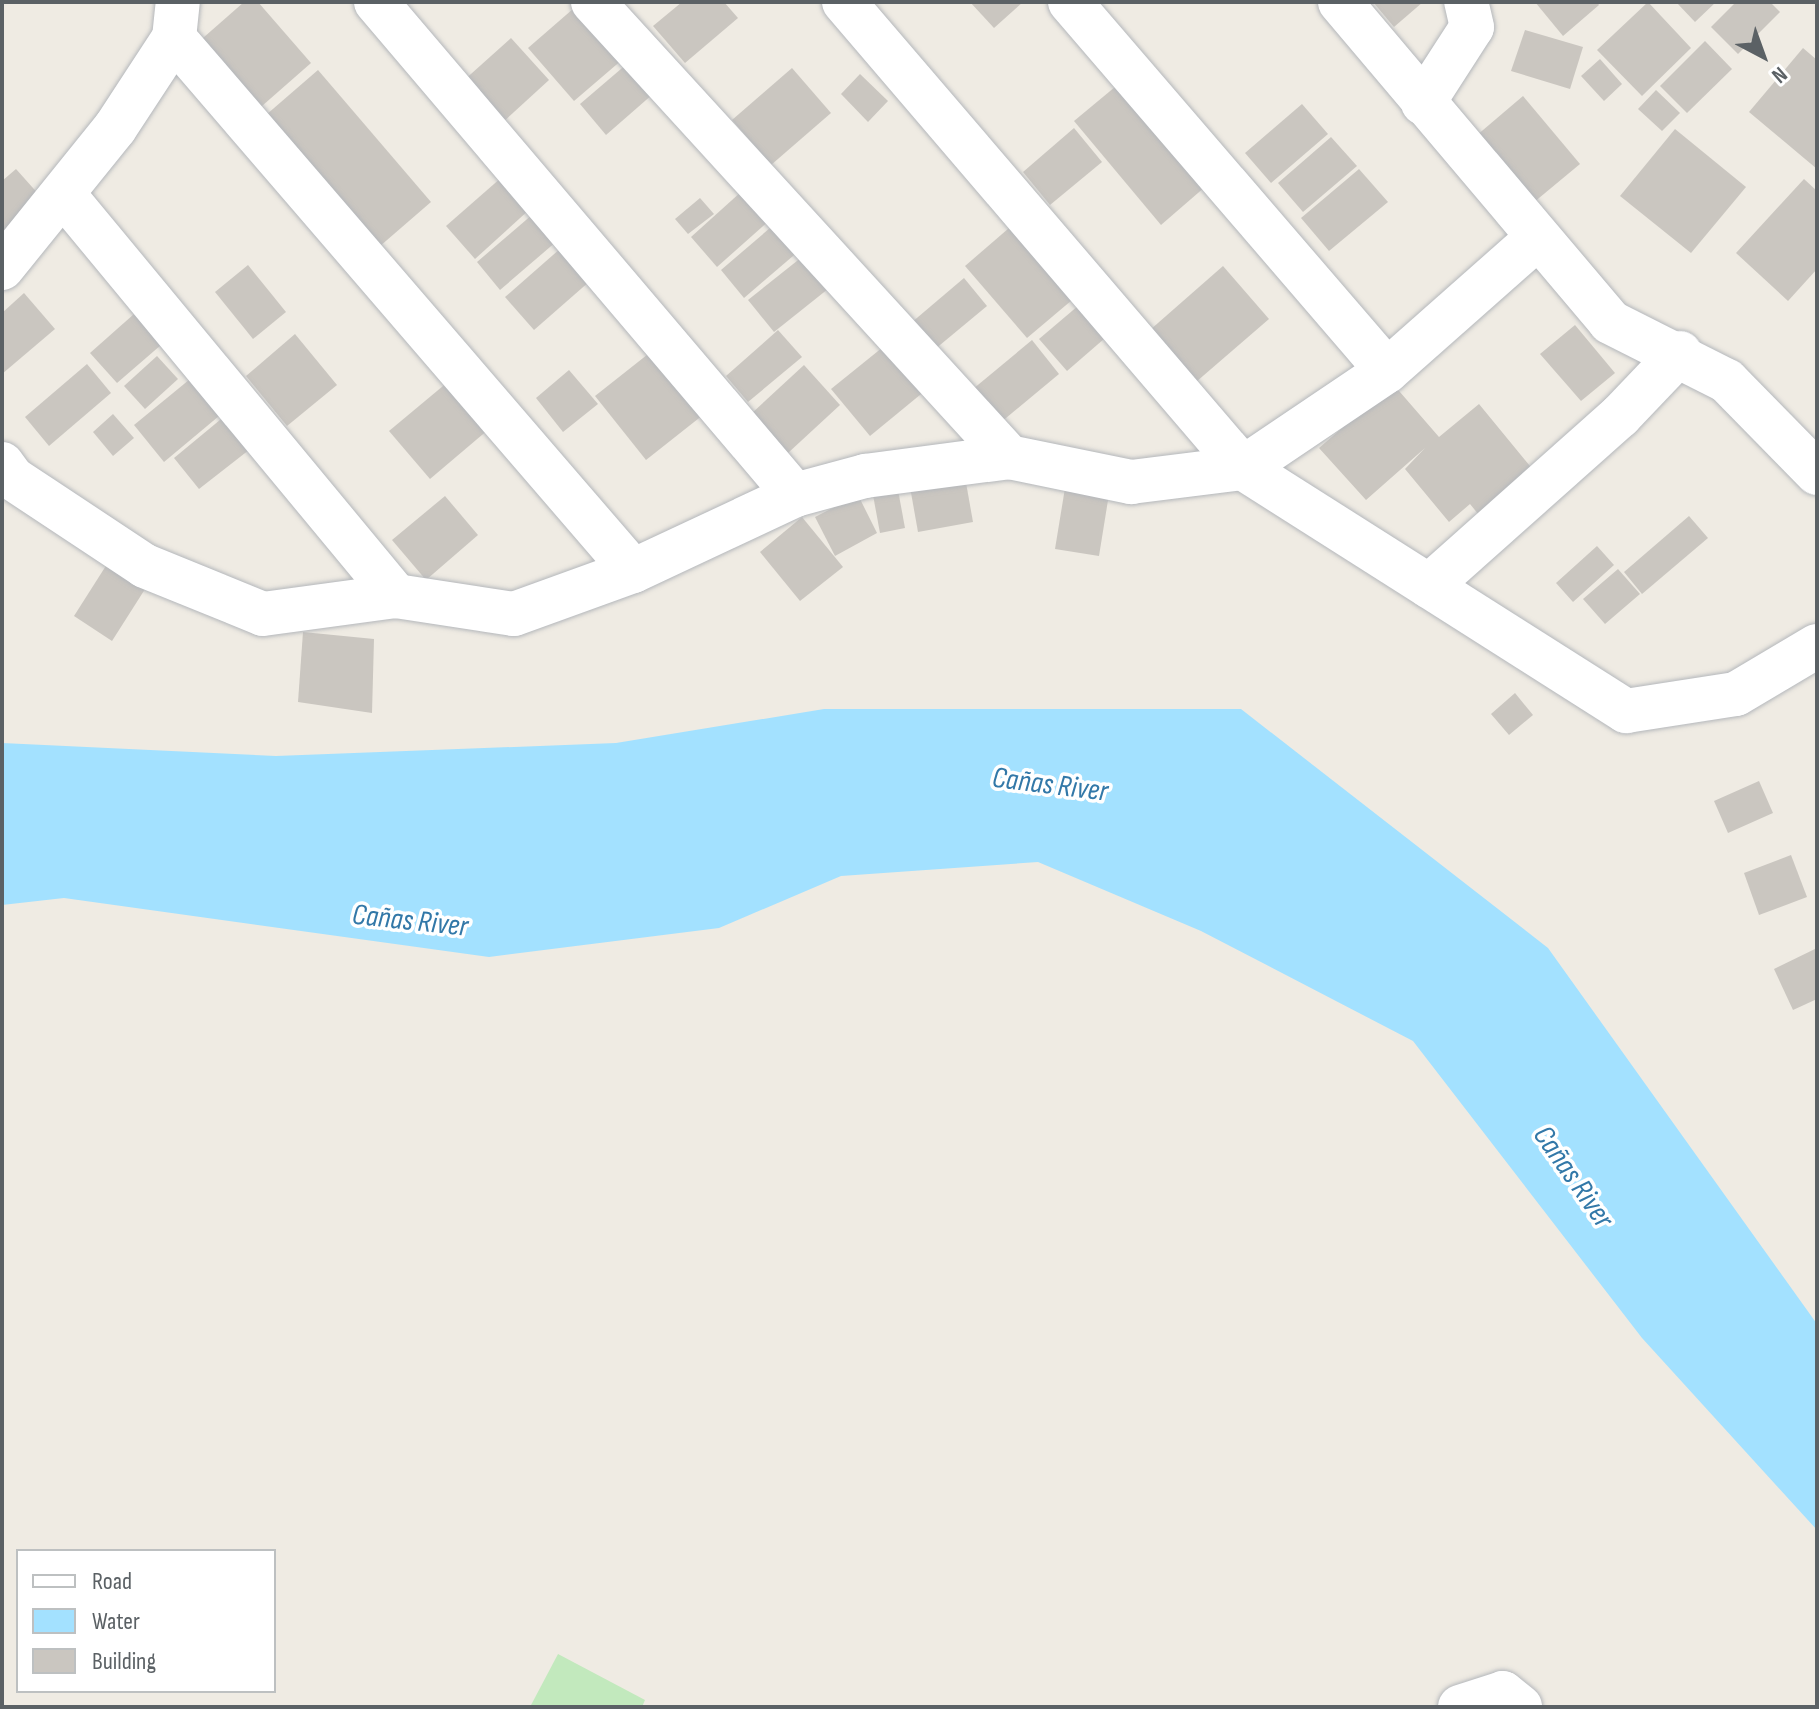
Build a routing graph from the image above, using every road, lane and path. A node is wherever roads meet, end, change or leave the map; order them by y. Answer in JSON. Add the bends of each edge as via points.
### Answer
{"nodes":[{"id":1,"x":376,"y":2,"type":"edge"},
{"id":2,"x":593,"y":2,"type":"edge"},
{"id":3,"x":844,"y":2,"type":"edge"},
{"id":4,"x":1070,"y":2,"type":"edge"},
{"id":5,"x":1340,"y":2,"type":"edge"},
{"id":6,"x":1466,"y":2,"type":"edge"},
{"id":7,"x":176,"y":20,"type":"edge"},
{"id":8,"x":1423,"y":103,"type":"junction"},
{"id":9,"x":64,"y":195,"type":"junction"},
{"id":10,"x":1536,"y":239,"type":"junction"},
{"id":11,"x":2,"y":268,"type":"edge"},
{"id":12,"x":1680,"y":353,"type":"junction"},
{"id":13,"x":1387,"y":371,"type":"junction"},
{"id":14,"x":1009,"y":457,"type":"junction"},
{"id":15,"x":2,"y":464,"type":"edge"},
{"id":16,"x":1243,"y":468,"type":"junction"},
{"id":17,"x":1817,"y":473,"type":"edge"},
{"id":18,"x":795,"y":495,"type":"junction"},
{"id":19,"x":633,"y":571,"type":"junction"},
{"id":20,"x":1429,"y":586,"type":"junction"},
{"id":21,"x":396,"y":596,"type":"junction"},
{"id":22,"x":1817,"y":646,"type":"edge"},
{"id":23,"x":1460,"y":1707,"type":"edge"},
{"id":24,"x":1520,"y":1707,"type":"edge"}],
"edges":[{"from":1,"to":18,"type":"street"},
{"from":2,"to":14,"type":"street"},
{"from":3,"to":16,"type":"street"},
{"from":4,"to":13,"type":"street"},
{"from":5,"to":8,"type":"street"},
{"from":6,"to":8,"type":"street","via":[[1472,27]]},
{"from":7,"to":9,"type":"street"},
{"from":7,"to":19,"type":"street"},
{"from":8,"to":10,"type":"street"},
{"from":9,"to":11,"type":"street"},
{"from":9,"to":21,"type":"street"},
{"from":10,"to":12,"type":"street","via":[[1610,322]]},
{"from":10,"to":13,"type":"street"},
{"from":12,"to":17,"type":"street","via":[[1727,381]]},
{"from":12,"to":20,"type":"street","via":[[1620,416]]},
{"from":13,"to":16,"type":"street"},
{"from":14,"to":16,"type":"street","via":[[1131,482]]},
{"from":14,"to":18,"type":"street","via":[[865,476]]},
{"from":15,"to":21,"type":"street","via":[[12,478],[145,566],[263,614]]},
{"from":16,"to":20,"type":"street"},
{"from":18,"to":19,"type":"street"},
{"from":19,"to":21,"type":"street","via":[[514,614]]},
{"from":20,"to":22,"type":"street","via":[[1626,711],[1736,694]]},
{"from":23,"to":24,"type":"street","via":[[1503,1693]]}]}
